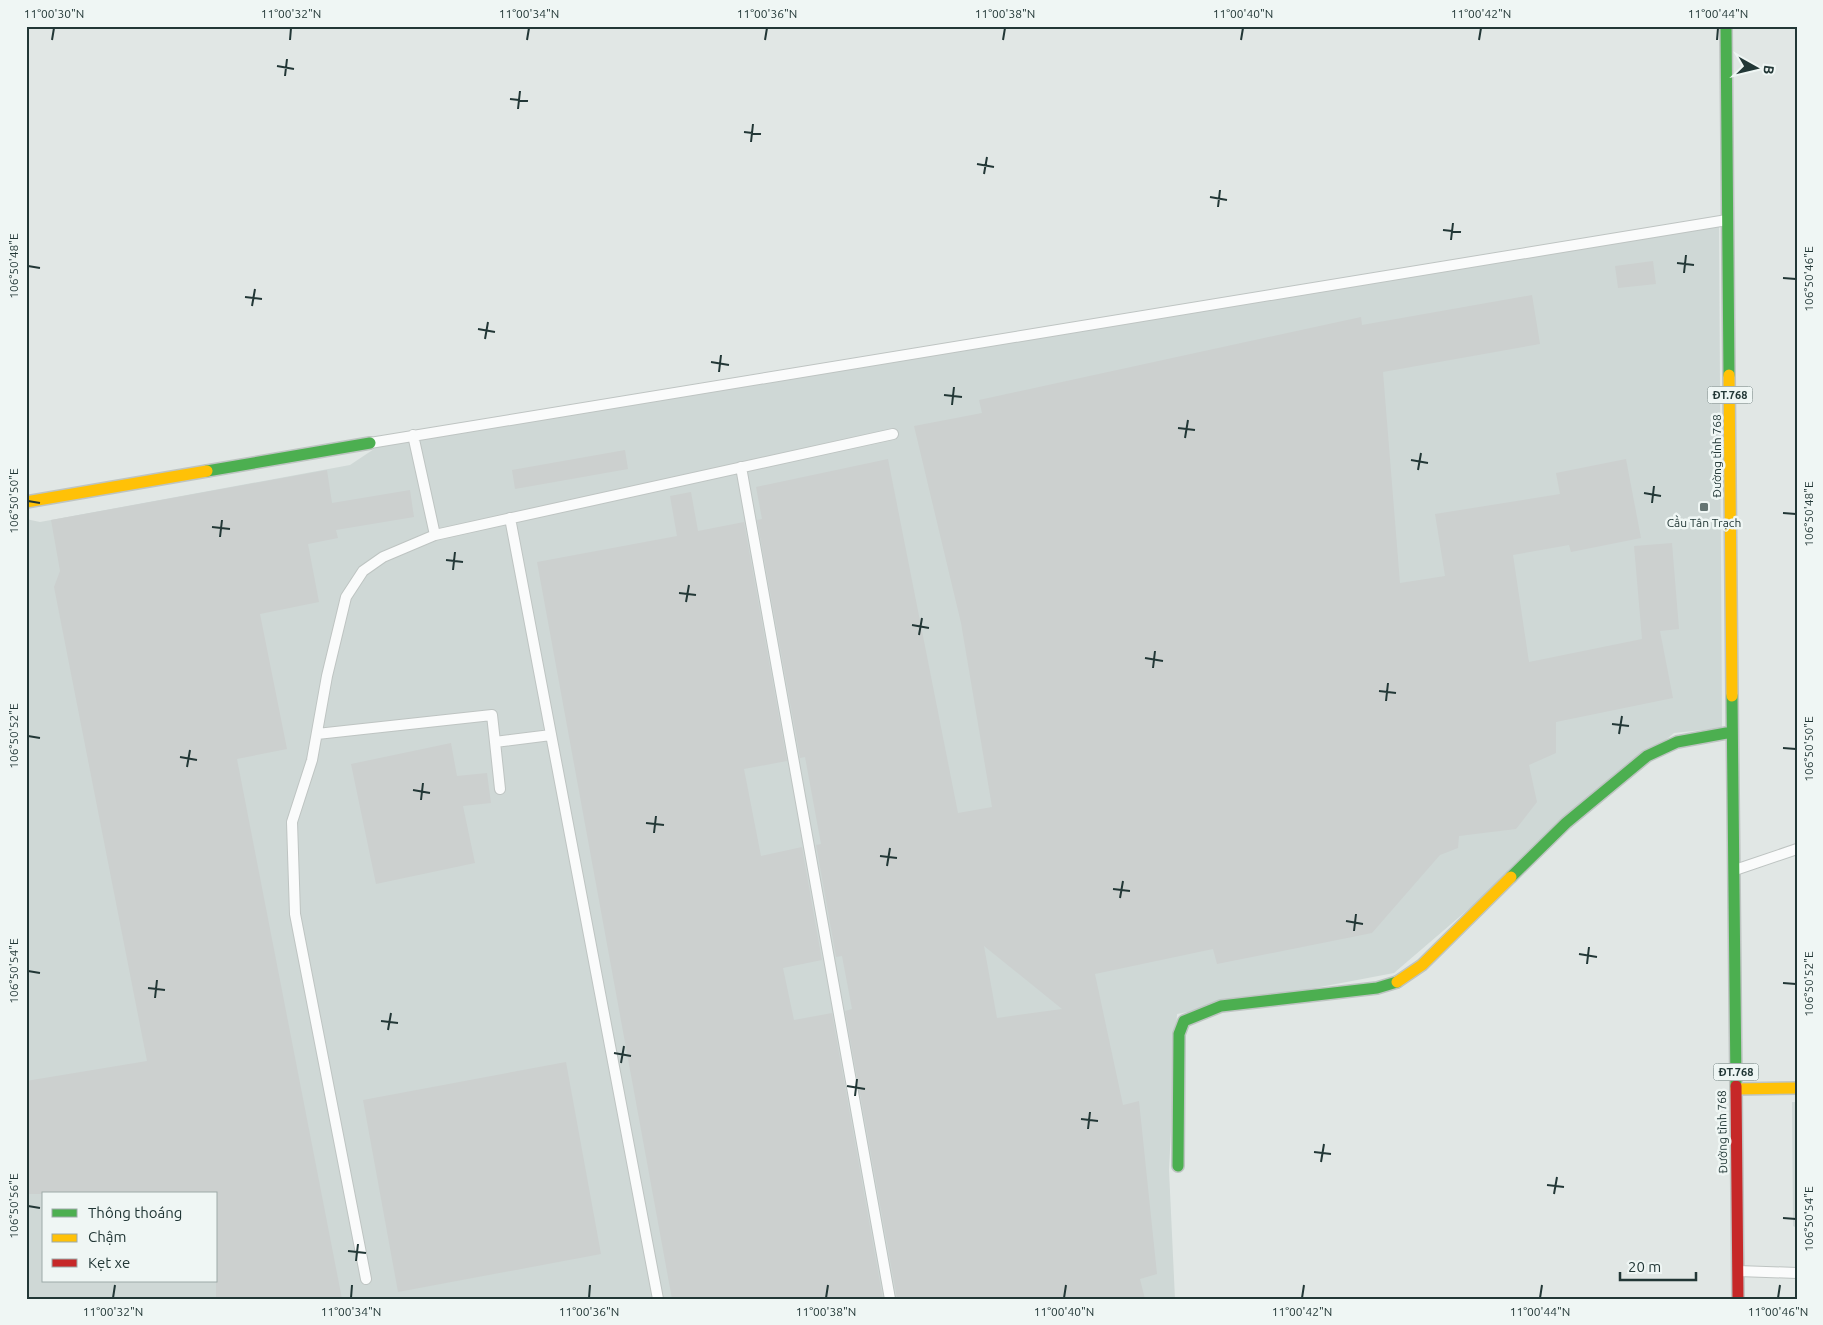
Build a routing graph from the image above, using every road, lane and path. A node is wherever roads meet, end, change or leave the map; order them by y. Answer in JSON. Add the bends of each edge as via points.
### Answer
{"nodes":[{"id":1,"x":1726,"y":26,"type":"edge"},
{"id":2,"x":1728,"y":220,"type":"junction"},
{"id":3,"x":893,"y":434,"type":"dead end"},
{"id":4,"x":414,"y":435,"type":"junction"},
{"id":5,"x":370,"y":443,"type":"joint"},
{"id":6,"x":741,"y":468,"type":"junction"},
{"id":7,"x":26,"y":502,"type":"edge"},
{"id":8,"x":510,"y":518,"type":"junction"},
{"id":9,"x":435,"y":535,"type":"junction"},
{"id":10,"x":1732,"y":732,"type":"junction"},
{"id":11,"x":317,"y":734,"type":"junction"},
{"id":12,"x":551,"y":735,"type":"junction"},
{"id":13,"x":495,"y":742,"type":"junction"},
{"id":14,"x":500,"y":788,"type":"dead end"},
{"id":15,"x":1797,"y":849,"type":"edge"},
{"id":16,"x":1734,"y":870,"type":"junction"},
{"id":17,"x":1797,"y":1088,"type":"edge"},
{"id":18,"x":1736,"y":1089,"type":"junction"},
{"id":19,"x":1178,"y":1166,"type":"dead end"},
{"id":20,"x":1738,"y":1271,"type":"junction"},
{"id":21,"x":1797,"y":1273,"type":"edge"},
{"id":22,"x":366,"y":1279,"type":"dead end"},
{"id":23,"x":658,"y":1299,"type":"edge"},
{"id":24,"x":890,"y":1299,"type":"edge"},
{"id":25,"x":1738,"y":1299,"type":"edge"}],
"edges":[{"from":1,"to":2,"type":"main road","name":"Đường tỉnh 768","number":"ĐT.768"},
{"from":2,"to":4,"type":"lane"},
{"from":2,"to":10,"type":"main road","name":"Đường tỉnh 768","number":"ĐT.768"},
{"from":3,"to":6,"type":"lane"},
{"from":4,"to":5,"type":"lane"},
{"from":4,"to":9,"type":"lane"},
{"from":5,"to":7,"type":"main road"},
{"from":6,"to":8,"type":"lane"},
{"from":6,"to":24,"type":"lane"},
{"from":8,"to":9,"type":"lane"},
{"from":8,"to":12,"type":"lane"},
{"from":9,"to":11,"type":"lane","via":[[369,566],[346,597]]},
{"from":10,"to":16,"type":"main road","name":"Đường tỉnh 768","number":"ĐT.768"},
{"from":10,"to":19,"type":"main road","via":[[1676,742],[1647,756],[1566,823],[1422,965],[1400,981],[1377,988],[1221,1006],[1184,1021],[1179,1034]]},
{"from":11,"to":13,"type":"lane","via":[[492,715]]},
{"from":11,"to":22,"type":"lane","via":[[292,822],[295,914]]},
{"from":12,"to":13,"type":"lane"},
{"from":12,"to":23,"type":"lane"},
{"from":13,"to":14,"type":"lane"},
{"from":15,"to":16,"type":"lane"},
{"from":16,"to":18,"type":"main road","name":"Đường tỉnh 768","number":"ĐT.768"},
{"from":17,"to":18,"type":"main road"},
{"from":18,"to":20,"type":"main road","name":"Đường tỉnh 768","number":"ĐT.768"},
{"from":20,"to":21,"type":"lane"},
{"from":20,"to":25,"type":"main road","name":"Đường tỉnh 768","number":"ĐT.768"}]}
